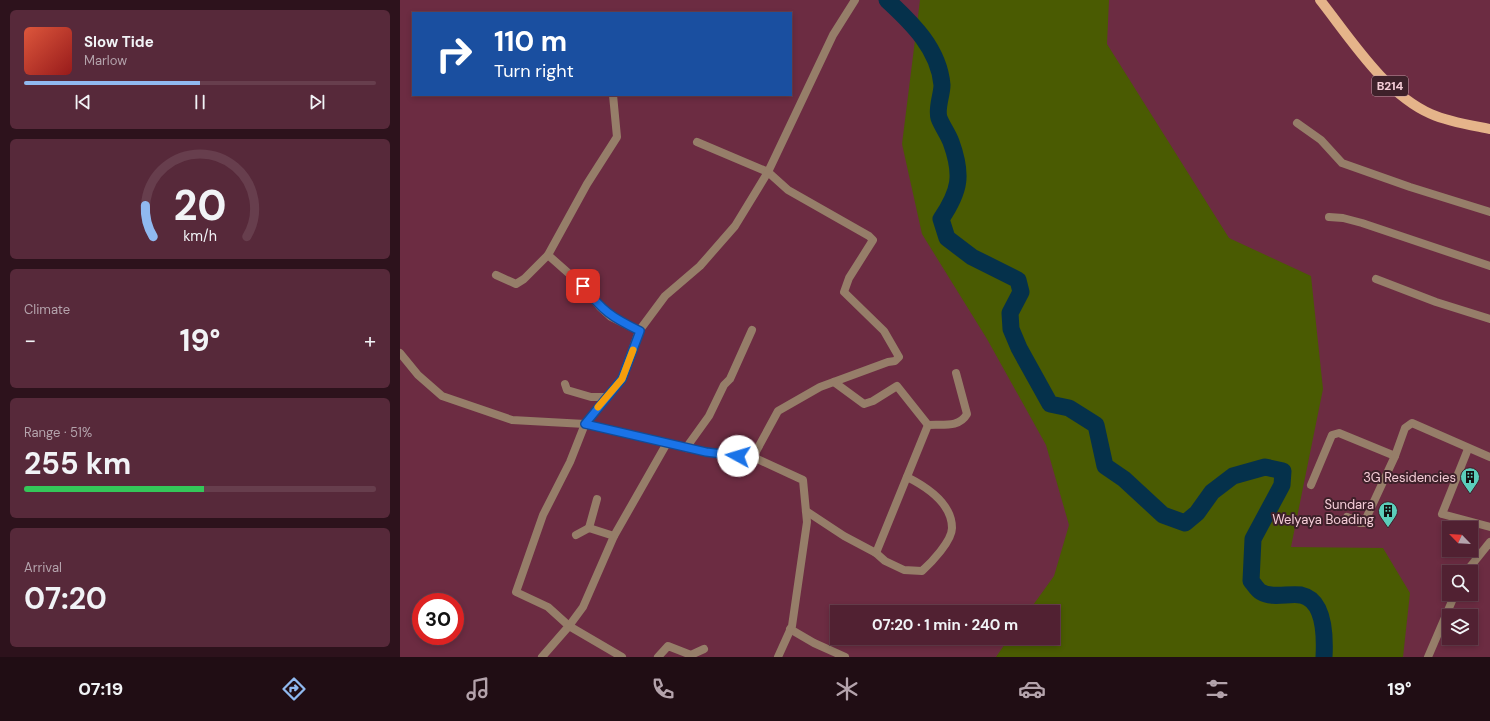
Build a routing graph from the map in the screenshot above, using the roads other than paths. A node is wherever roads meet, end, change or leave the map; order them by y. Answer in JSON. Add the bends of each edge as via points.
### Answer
{"nodes":[{"id":1,"x":855,"y":0,"type":"edge"},
{"id":2,"x":1320,"y":0,"type":"edge"},
{"id":3,"x":613,"y":96,"type":"edge"},
{"id":4,"x":1297,"y":123,"type":"dead end"},
{"id":5,"x":1490,"y":129,"type":"edge"},
{"id":6,"x":697,"y":142,"type":"dead end"},
{"id":7,"x":768,"y":172,"type":"junction"},
{"id":8,"x":1490,"y":212,"type":"edge"},
{"id":9,"x":1329,"y":217,"type":"dead end"},
{"id":10,"x":548,"y":255,"type":"junction"},
{"id":11,"x":1490,"y":266,"type":"edge"},
{"id":12,"x":496,"y":275,"type":"dead end"},
{"id":13,"x":1376,"y":279,"type":"dead end"},
{"id":14,"x":1490,"y":318,"type":"edge"},
{"id":15,"x":752,"y":330,"type":"dead end"},
{"id":16,"x":640,"y":331,"type":"junction"},
{"id":17,"x":400,"y":353,"type":"edge"},
{"id":18,"x":956,"y":373,"type":"dead end"},
{"id":19,"x":834,"y":382,"type":"junction"},
{"id":20,"x":565,"y":384,"type":"dead end"},
{"id":21,"x":606,"y":397,"type":"junction"},
{"id":22,"x":585,"y":424,"type":"junction"},
{"id":23,"x":928,"y":425,"type":"junction"},
{"id":24,"x":667,"y":443,"type":"junction"},
{"id":25,"x":686,"y":448,"type":"junction"},
{"id":26,"x":1468,"y":449,"type":"junction"},
{"id":27,"x":1395,"y":456,"type":"junction"},
{"id":28,"x":1490,"y":457,"type":"edge"},
{"id":29,"x":753,"y":458,"type":"junction"},
{"id":30,"x":907,"y":477,"type":"junction"},
{"id":31,"x":1311,"y":485,"type":"dead end"},
{"id":32,"x":597,"y":499,"type":"dead end"},
{"id":33,"x":806,"y":511,"type":"junction"},
{"id":34,"x":1347,"y":516,"type":"dead end"},
{"id":35,"x":1490,"y":527,"type":"edge"},
{"id":36,"x":589,"y":528,"type":"junction"},
{"id":37,"x":576,"y":535,"type":"dead end"},
{"id":38,"x":614,"y":536,"type":"junction"},
{"id":39,"x":1490,"y":542,"type":"edge"},
{"id":40,"x":876,"y":553,"type":"junction"},
{"id":41,"x":1472,"y":565,"type":"edge"},
{"id":42,"x":1453,"y":601,"type":"edge"},
{"id":43,"x":569,"y":626,"type":"junction"},
{"id":44,"x":790,"y":629,"type":"junction"},
{"id":45,"x":704,"y":649,"type":"dead end"},
{"id":46,"x":542,"y":657,"type":"edge"},
{"id":47,"x":622,"y":657,"type":"edge"},
{"id":48,"x":658,"y":657,"type":"edge"},
{"id":49,"x":778,"y":657,"type":"edge"},
{"id":50,"x":845,"y":657,"type":"edge"},
{"id":51,"x":1428,"y":657,"type":"edge"}],
"edges":[{"from":1,"to":7,"type":"street","via":[[833,35]]},
{"from":2,"to":5,"type":"main road","number":"B214","via":[[1380,75],[1400,94],[1429,113],[1447,120]]},
{"from":3,"to":10,"type":"street","via":[[617,137],[587,184]]},
{"from":4,"to":8,"type":"street","via":[[1321,140],[1342,163]]},
{"from":6,"to":7,"type":"street"},
{"from":7,"to":16,"type":"street","via":[[735,226],[700,266],[665,296]]},
{"from":7,"to":19,"type":"street","via":[[788,190],[873,240],[849,278],[844,292],[884,331],[899,357],[895,361]]},
{"from":9,"to":11,"type":"street","via":[[1362,223]]},
{"from":10,"to":12,"type":"street","via":[[516,284]]},
{"from":10,"to":16,"type":"street","via":[[583,286],[611,317]]},
{"from":13,"to":14,"type":"street","via":[[1436,302]]},
{"from":15,"to":25,"type":"street","via":[[730,379],[724,385],[709,416]]},
{"from":16,"to":21,"type":"street","via":[[622,379]]},
{"from":17,"to":22,"type":"street","via":[[418,375],[442,396],[512,420]]},
{"from":18,"to":23,"type":"street","via":[[967,414],[964,420],[957,424]]},
{"from":19,"to":23,"type":"street","via":[[864,404],[896,386]]},
{"from":19,"to":29,"type":"street","via":[[778,411]]},
{"from":20,"to":21,"type":"street","via":[[566,390],[591,397]]},
{"from":21,"to":22,"type":"street"},
{"from":22,"to":24,"type":"street"},
{"from":22,"to":43,"type":"street","via":[[570,462],[543,515],[516,592],[548,607]]},
{"from":23,"to":30,"type":"street"},
{"from":24,"to":25,"type":"street"},
{"from":24,"to":38,"type":"street"},
{"from":25,"to":29,"type":"street"},
{"from":26,"to":27,"type":"street","via":[[1412,423],[1405,428]]},
{"from":26,"to":28,"type":"street"},
{"from":26,"to":35,"type":"street","via":[[1442,514]]},
{"from":27,"to":31,"type":"street","via":[[1339,433],[1332,435]]},
{"from":27,"to":34,"type":"street","via":[[1364,522],[1360,523]]},
{"from":29,"to":33,"type":"street","via":[[802,480]]},
{"from":30,"to":40,"type":"street"},
{"from":30,"to":40,"type":"street","via":[[938,497],[949,514],[952,530],[938,556],[922,571],[904,570],[885,561]]},
{"from":32,"to":36,"type":"street"},
{"from":33,"to":40,"type":"street"},
{"from":33,"to":44,"type":"street","via":[[807,522]]},
{"from":36,"to":37,"type":"street"},
{"from":36,"to":38,"type":"street"},
{"from":38,"to":43,"type":"street","via":[[583,607]]},
{"from":39,"to":41,"type":"street"},
{"from":42,"to":51,"type":"street"},
{"from":43,"to":46,"type":"street"},
{"from":43,"to":47,"type":"street"},
{"from":44,"to":49,"type":"street"},
{"from":44,"to":50,"type":"street"},
{"from":45,"to":48,"type":"street","via":[[691,655],[668,646]]}]}
